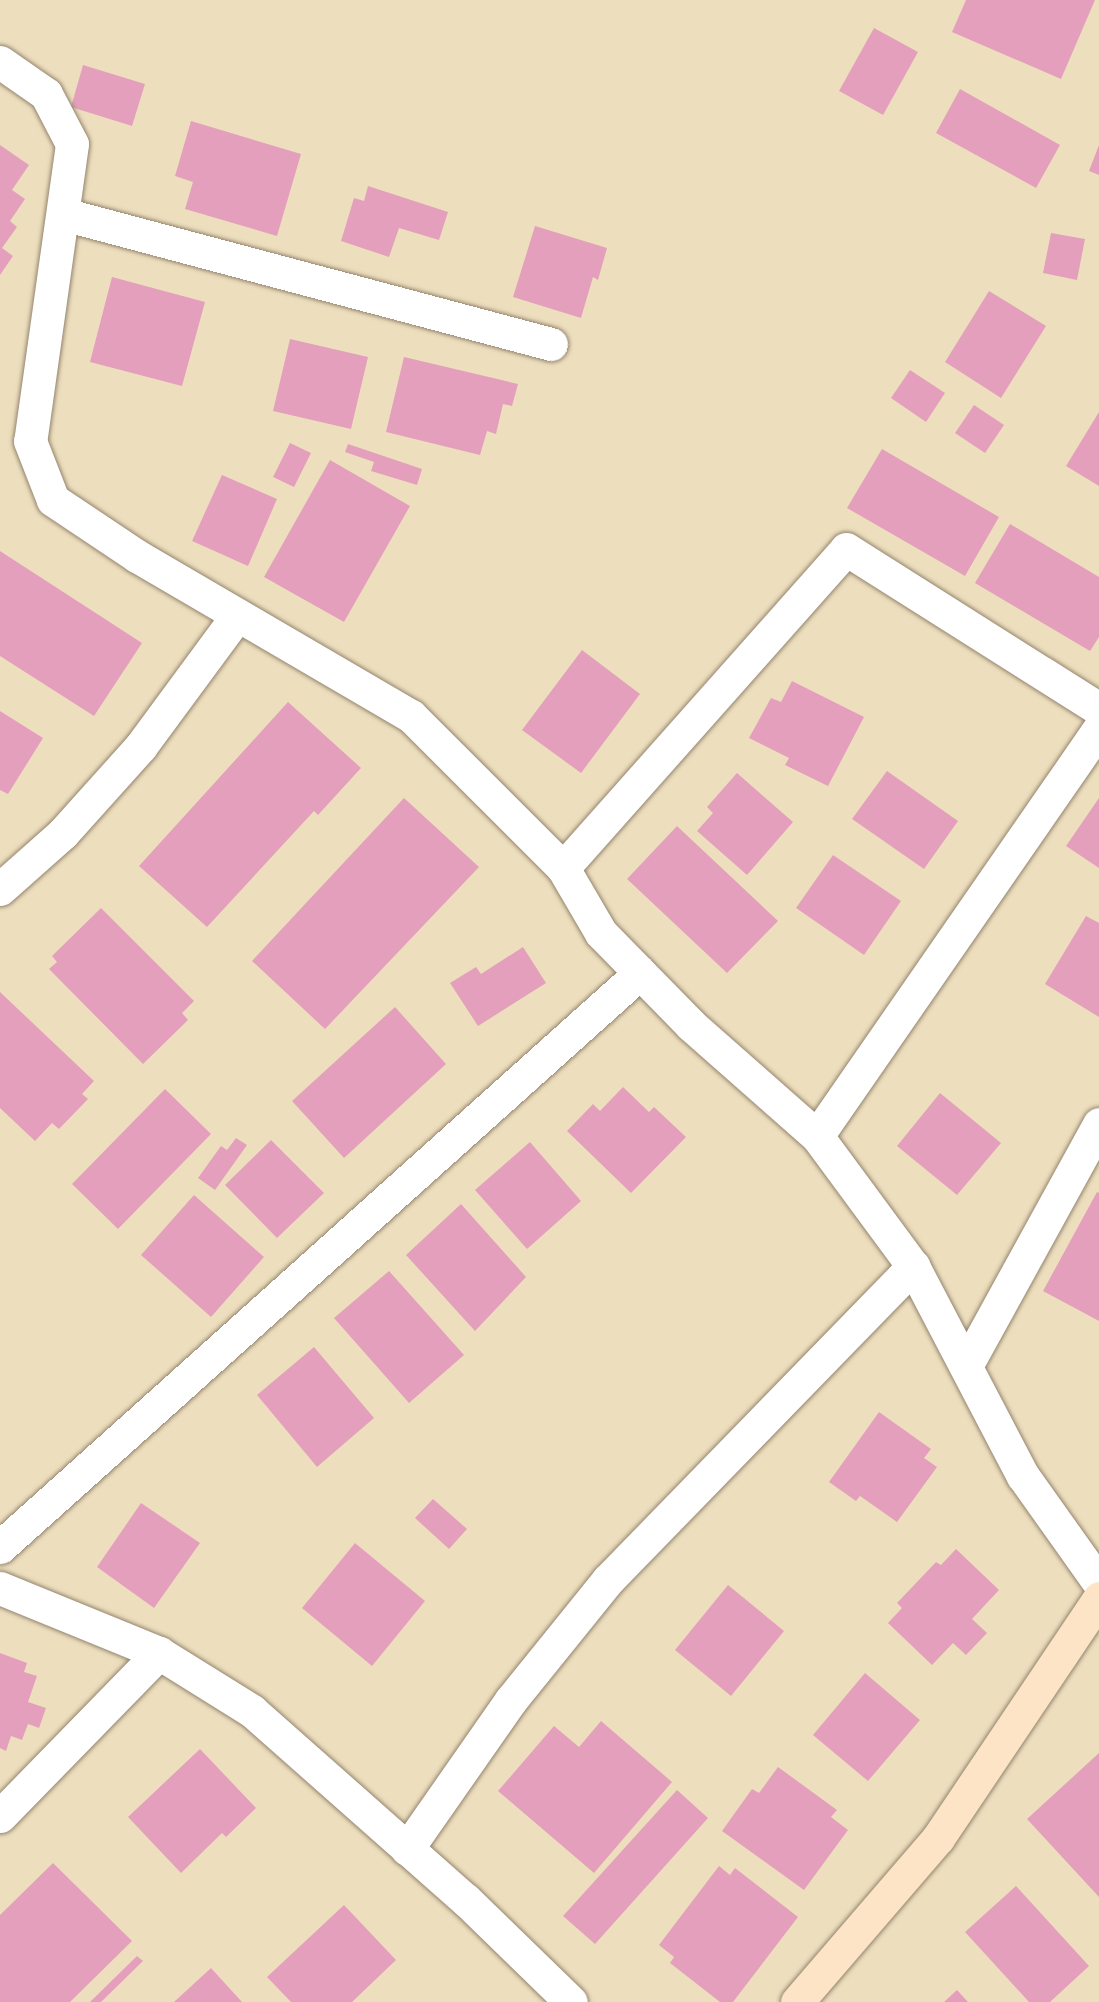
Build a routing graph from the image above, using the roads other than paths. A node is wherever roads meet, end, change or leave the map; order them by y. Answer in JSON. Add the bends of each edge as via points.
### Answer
{"nodes":[{"id":1,"x":0,"y":62,"type":"edge"},
{"id":2,"x":63,"y":214,"type":"junction"},
{"id":3,"x":551,"y":344,"type":"dead end"},
{"id":4,"x":237,"y":616,"type":"junction"},
{"id":5,"x":1099,"y":709,"type":"edge"},
{"id":6,"x":1099,"y":728,"type":"edge"},
{"id":7,"x":562,"y":868,"type":"junction"},
{"id":8,"x":0,"y":890,"type":"edge"},
{"id":9,"x":640,"y":973,"type":"junction"},
{"id":10,"x":1099,"y":1124,"type":"edge"},
{"id":11,"x":817,"y":1136,"type":"junction"},
{"id":12,"x":913,"y":1266,"type":"junction"},
{"id":13,"x":966,"y":1366,"type":"junction"},
{"id":14,"x":0,"y":1547,"type":"edge"},
{"id":15,"x":1099,"y":1583,"type":"edge"},
{"id":16,"x":0,"y":1588,"type":"edge"},
{"id":17,"x":1099,"y":1598,"type":"edge"},
{"id":18,"x":159,"y":1653,"type":"junction"},
{"id":19,"x":0,"y":1815,"type":"edge"},
{"id":20,"x":407,"y":1849,"type":"junction"},
{"id":21,"x":572,"y":2002,"type":"edge"},
{"id":22,"x":797,"y":2002,"type":"edge"}],
"edges":[{"from":1,"to":2,"type":"street","via":[[46,94],[72,144]]},
{"from":2,"to":3,"type":"street"},
{"from":2,"to":4,"type":"street","via":[[30,441],[53,500]]},
{"from":4,"to":7,"type":"street","via":[[411,716]]},
{"from":4,"to":8,"type":"street","via":[[141,746],[63,833]]},
{"from":5,"to":7,"type":"street","via":[[846,549]]},
{"from":6,"to":11,"type":"street"},
{"from":7,"to":9,"type":"street","via":[[601,933]]},
{"from":9,"to":11,"type":"street","via":[[691,1025]]},
{"from":9,"to":14,"type":"street"},
{"from":10,"to":13,"type":"street"},
{"from":11,"to":12,"type":"street"},
{"from":12,"to":13,"type":"street"},
{"from":12,"to":20,"type":"street","via":[[608,1580],[511,1700]]},
{"from":13,"to":15,"type":"street","via":[[1023,1476]]},
{"from":16,"to":18,"type":"street"},
{"from":17,"to":22,"type":"street","via":[[938,1838]]},
{"from":18,"to":19,"type":"street"},
{"from":18,"to":20,"type":"street","via":[[252,1711]]},
{"from":20,"to":21,"type":"street"}]}
